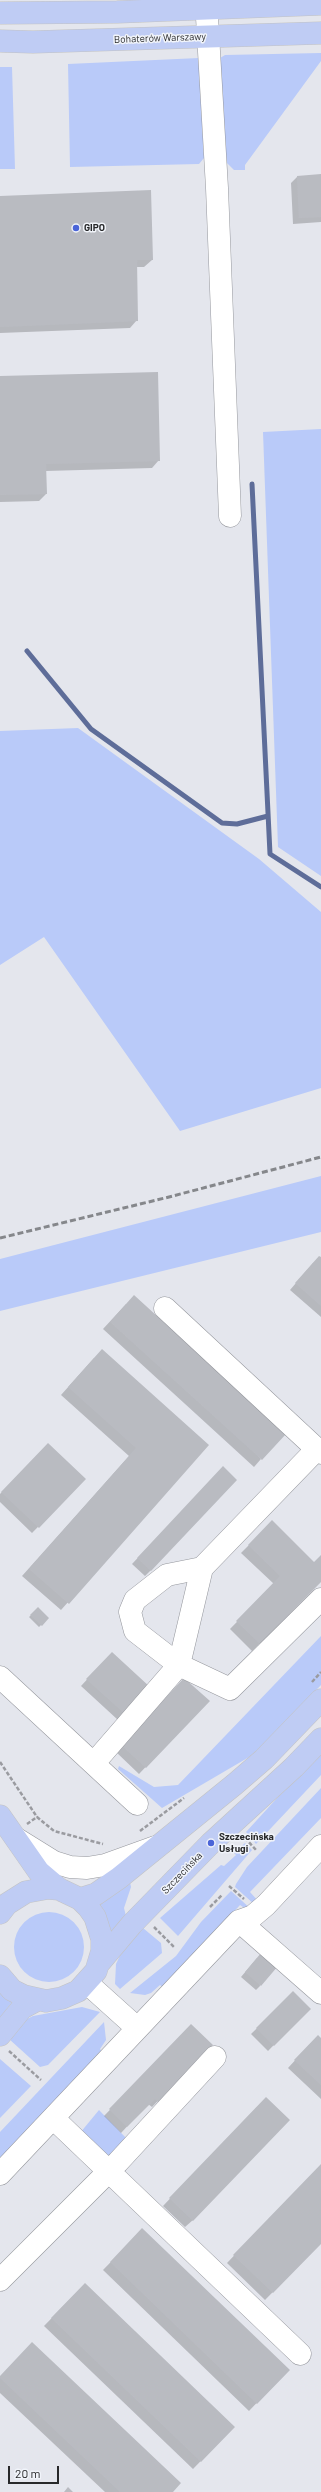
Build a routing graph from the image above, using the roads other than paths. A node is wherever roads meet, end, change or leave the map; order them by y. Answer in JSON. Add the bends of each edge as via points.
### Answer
{"nodes":[{"id":1,"x":206,"y":4,"type":"edge"},
{"id":2,"x":321,"y":4,"type":"edge"},
{"id":3,"x":0,"y":13,"type":"edge"},
{"id":4,"x":321,"y":33,"type":"edge"},
{"id":5,"x":208,"y":36,"type":"junction"},
{"id":6,"x":0,"y":41,"type":"edge"},
{"id":7,"x":230,"y":516,"type":"dead end"},
{"id":8,"x":166,"y":1308,"type":"dead end"},
{"id":9,"x":319,"y":1451,"type":"edge"},
{"id":10,"x":202,"y":1568,"type":"junction"},
{"id":11,"x":321,"y":1599,"type":"edge"},
{"id":12,"x":179,"y":1665,"type":"junction"},
{"id":13,"x":0,"y":1677,"type":"edge"},
{"id":14,"x":316,"y":1692,"type":"edge"},
{"id":15,"x":321,"y":1738,"type":"edge"},
{"id":16,"x":94,"y":1763,"type":"junction"},
{"id":17,"x":137,"y":1804,"type":"dead end"},
{"id":18,"x":0,"y":1816,"type":"edge"},
{"id":19,"x":18,"y":1839,"type":"junction"},
{"id":20,"x":158,"y":1846,"type":"junction"},
{"id":21,"x":321,"y":1846,"type":"edge"},
{"id":22,"x":59,"y":1889,"type":"junction"},
{"id":23,"x":80,"y":1899,"type":"junction"},
{"id":24,"x":0,"y":1913,"type":"edge"},
{"id":25,"x":239,"y":1921,"type":"junction"},
{"id":26,"x":100,"y":1962,"type":"junction"},
{"id":27,"x":0,"y":1976,"type":"edge"},
{"id":28,"x":87,"y":1983,"type":"junction"},
{"id":29,"x":321,"y":1993,"type":"edge"},
{"id":30,"x":37,"y":2000,"type":"junction"},
{"id":31,"x":137,"y":2028,"type":"junction"},
{"id":32,"x":3,"y":2041,"type":"edge"},
{"id":33,"x":215,"y":2057,"type":"dead end"},
{"id":34,"x":53,"y":2118,"type":"junction"},
{"id":35,"x":108,"y":2172,"type":"junction"},
{"id":36,"x":0,"y":2174,"type":"edge"},
{"id":37,"x":0,"y":2280,"type":"edge"},
{"id":38,"x":300,"y":2354,"type":"dead end"}],
"edges":[{"from":1,"to":2,"type":"main road"},
{"from":1,"to":3,"type":"main road","via":[[116,12]]},
{"from":1,"to":5,"type":"street"},
{"from":4,"to":5,"type":"main road","name":"Bohaterów Warszawy"},
{"from":5,"to":6,"type":"main road","name":"Bohaterów Warszawy"},
{"from":5,"to":7,"type":"street"},
{"from":8,"to":9,"type":"street"},
{"from":9,"to":10,"type":"street"},
{"from":10,"to":12,"type":"street"},
{"from":10,"to":12,"type":"street","via":[[167,1575],[135,1600],[130,1612],[134,1631]]},
{"from":11,"to":12,"type":"street","via":[[230,1689]]},
{"from":12,"to":16,"type":"street"},
{"from":13,"to":16,"type":"street"},
{"from":14,"to":20,"type":"main road","via":[[264,1758]]},
{"from":15,"to":26,"type":"main road","name":"Szczecińska","via":[[294,1767],[222,1832],[132,1924]]},
{"from":16,"to":17,"type":"street"},
{"from":18,"to":19,"type":"main road"},
{"from":19,"to":20,"type":"street","via":[[54,1862],[70,1867],[87,1868],[105,1865]]},
{"from":19,"to":22,"type":"main road","via":[[39,1872]]},
{"from":20,"to":23,"type":"main road","via":[[96,1894]]},
{"from":21,"to":25,"type":"street","via":[[266,1905],[253,1916]]},
{"from":22,"to":23,"type":"main road"},
{"from":22,"to":24,"type":"main road","via":[[42,1888],[26,1892],[7,1904]]},
{"from":23,"to":26,"type":"main road","via":[[95,1916],[100,1927]]},
{"from":25,"to":29,"type":"street"},
{"from":25,"to":31,"type":"street"},
{"from":26,"to":28,"type":"main road","name":"Szczecińska"},
{"from":27,"to":30,"type":"main road","via":[[12,1990]]},
{"from":28,"to":30,"type":"main road","via":[[78,1991],[62,1998]]},
{"from":28,"to":31,"type":"street"},
{"from":30,"to":32,"type":"main road","via":[[22,2008]]},
{"from":31,"to":34,"type":"street"},
{"from":33,"to":35,"type":"street"},
{"from":34,"to":35,"type":"street"},
{"from":34,"to":36,"type":"street"},
{"from":35,"to":37,"type":"street"},
{"from":35,"to":38,"type":"street"}]}
